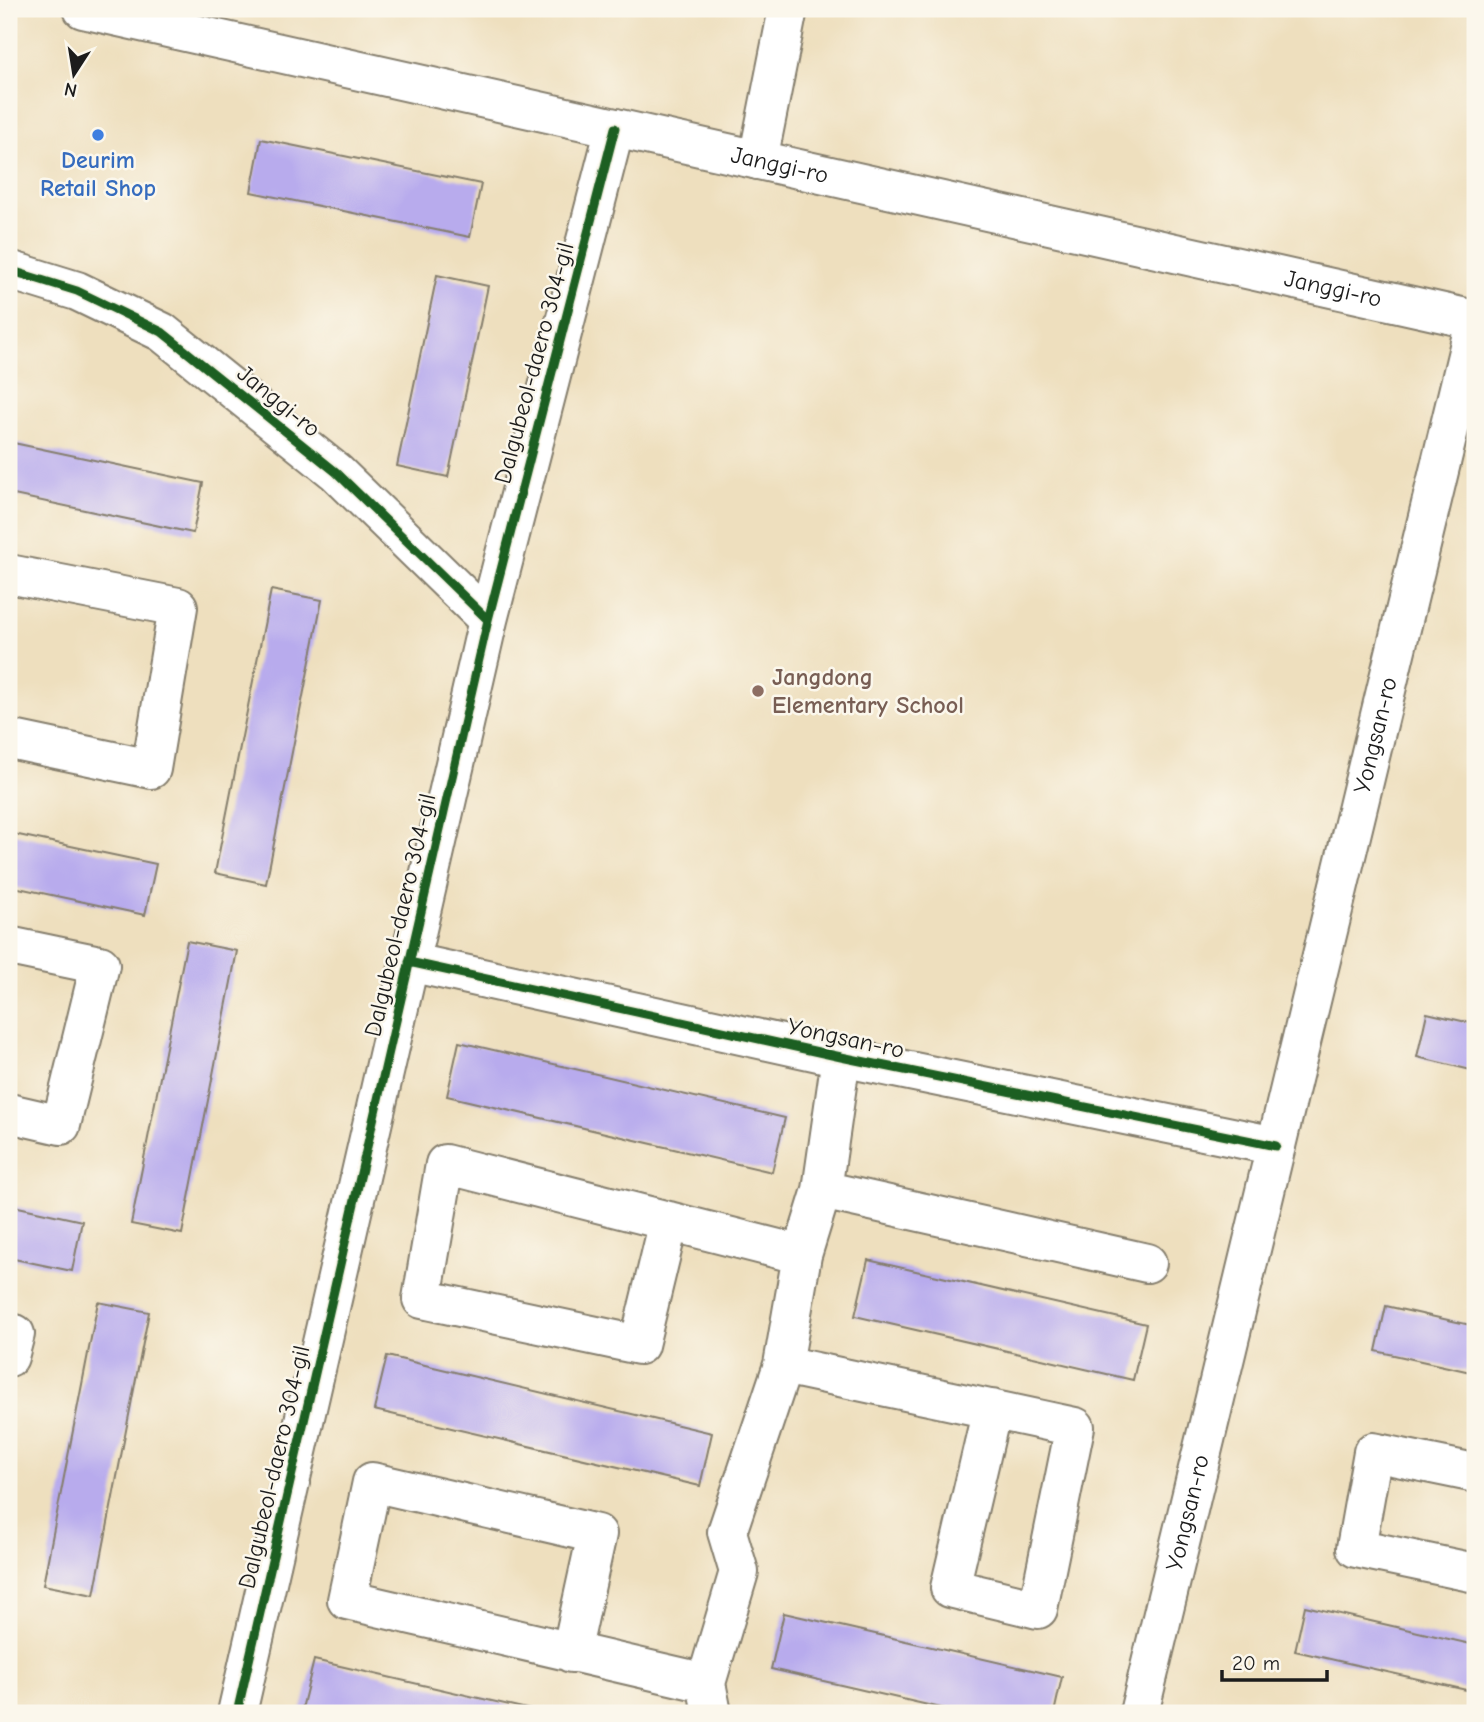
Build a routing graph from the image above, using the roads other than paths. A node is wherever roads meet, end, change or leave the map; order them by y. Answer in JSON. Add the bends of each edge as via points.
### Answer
{"nodes":[{"id":1,"x":83,"y":9,"type":"edge"},
{"id":2,"x":788,"y":9,"type":"edge"},
{"id":3,"x":615,"y":128,"type":"junction"},
{"id":4,"x":758,"y":160,"type":"junction"},
{"id":5,"x":9,"y":271,"type":"edge"},
{"id":6,"x":1475,"y":321,"type":"edge"},
{"id":7,"x":9,"y":574,"type":"edge"},
{"id":8,"x":488,"y":620,"type":"junction"},
{"id":9,"x":9,"y":739,"type":"edge"},
{"id":10,"x":9,"y":946,"type":"edge"},
{"id":11,"x":409,"y":962,"type":"junction"},
{"id":12,"x":841,"y":1057,"type":"junction"},
{"id":13,"x":9,"y":1113,"type":"edge"},
{"id":14,"x":1276,"y":1146,"type":"junction"},
{"id":15,"x":822,"y":1190,"type":"junction"},
{"id":16,"x":669,"y":1221,"type":"junction"},
{"id":17,"x":802,"y":1255,"type":"junction"},
{"id":18,"x":1147,"y":1263,"type":"dead end"},
{"id":19,"x":9,"y":1333,"type":"edge"},
{"id":20,"x":9,"y":1357,"type":"edge"},
{"id":21,"x":783,"y":1365,"type":"junction"},
{"id":22,"x":992,"y":1409,"type":"junction"},
{"id":23,"x":1475,"y":1473,"type":"edge"},
{"id":24,"x":1475,"y":1573,"type":"edge"},
{"id":25,"x":571,"y":1653,"type":"junction"},
{"id":26,"x":709,"y":1698,"type":"edge"},
{"id":27,"x":237,"y":1713,"type":"edge"},
{"id":28,"x":1139,"y":1713,"type":"edge"}],
"edges":[{"from":1,"to":3,"type":"street","name":"Janggi-ro"},
{"from":2,"to":4,"type":"street"},
{"from":3,"to":4,"type":"street","name":"Janggi-ro"},
{"from":3,"to":8,"type":"street","name":"Dalgubeol-daero 304-gil"},
{"from":4,"to":6,"type":"street","name":"Janggi-ro"},
{"from":5,"to":8,"type":"street","name":"Janggi-ro","via":[[77,291],[162,332],[336,472]]},
{"from":6,"to":14,"type":"street","name":"Yongsan-ro"},
{"from":7,"to":9,"type":"street","via":[[178,607],[151,769]]},
{"from":8,"to":11,"type":"street","name":"Dalgubeol-daero 304-gil"},
{"from":10,"to":13,"type":"street","via":[[100,965],[61,1125]]},
{"from":11,"to":12,"type":"street","name":"Yongsan-ro"},
{"from":11,"to":27,"type":"street","name":"Dalgubeol-daero 304-gil"},
{"from":12,"to":14,"type":"street","name":"Yongsan-ro"},
{"from":12,"to":15,"type":"street"},
{"from":14,"to":28,"type":"street","name":"Yongsan-ro"},
{"from":15,"to":17,"type":"street"},
{"from":15,"to":18,"type":"street"},
{"from":16,"to":16,"type":"street","via":[[445,1164],[422,1299],[639,1345]]},
{"from":16,"to":17,"type":"street"},
{"from":17,"to":21,"type":"street"},
{"from":19,"to":20,"type":"street","via":[[15,1334]]},
{"from":21,"to":22,"type":"street"},
{"from":21,"to":26,"type":"street","via":[[727,1532],[739,1572]]},
{"from":22,"to":22,"type":"street","via":[[1075,1427],[1038,1609],[950,1588]]},
{"from":23,"to":24,"type":"street","via":[[1373,1452],[1356,1548]]},
{"from":25,"to":25,"type":"street","via":[[347,1600],[372,1482],[597,1534]]},
{"from":25,"to":26,"type":"street"}]}
